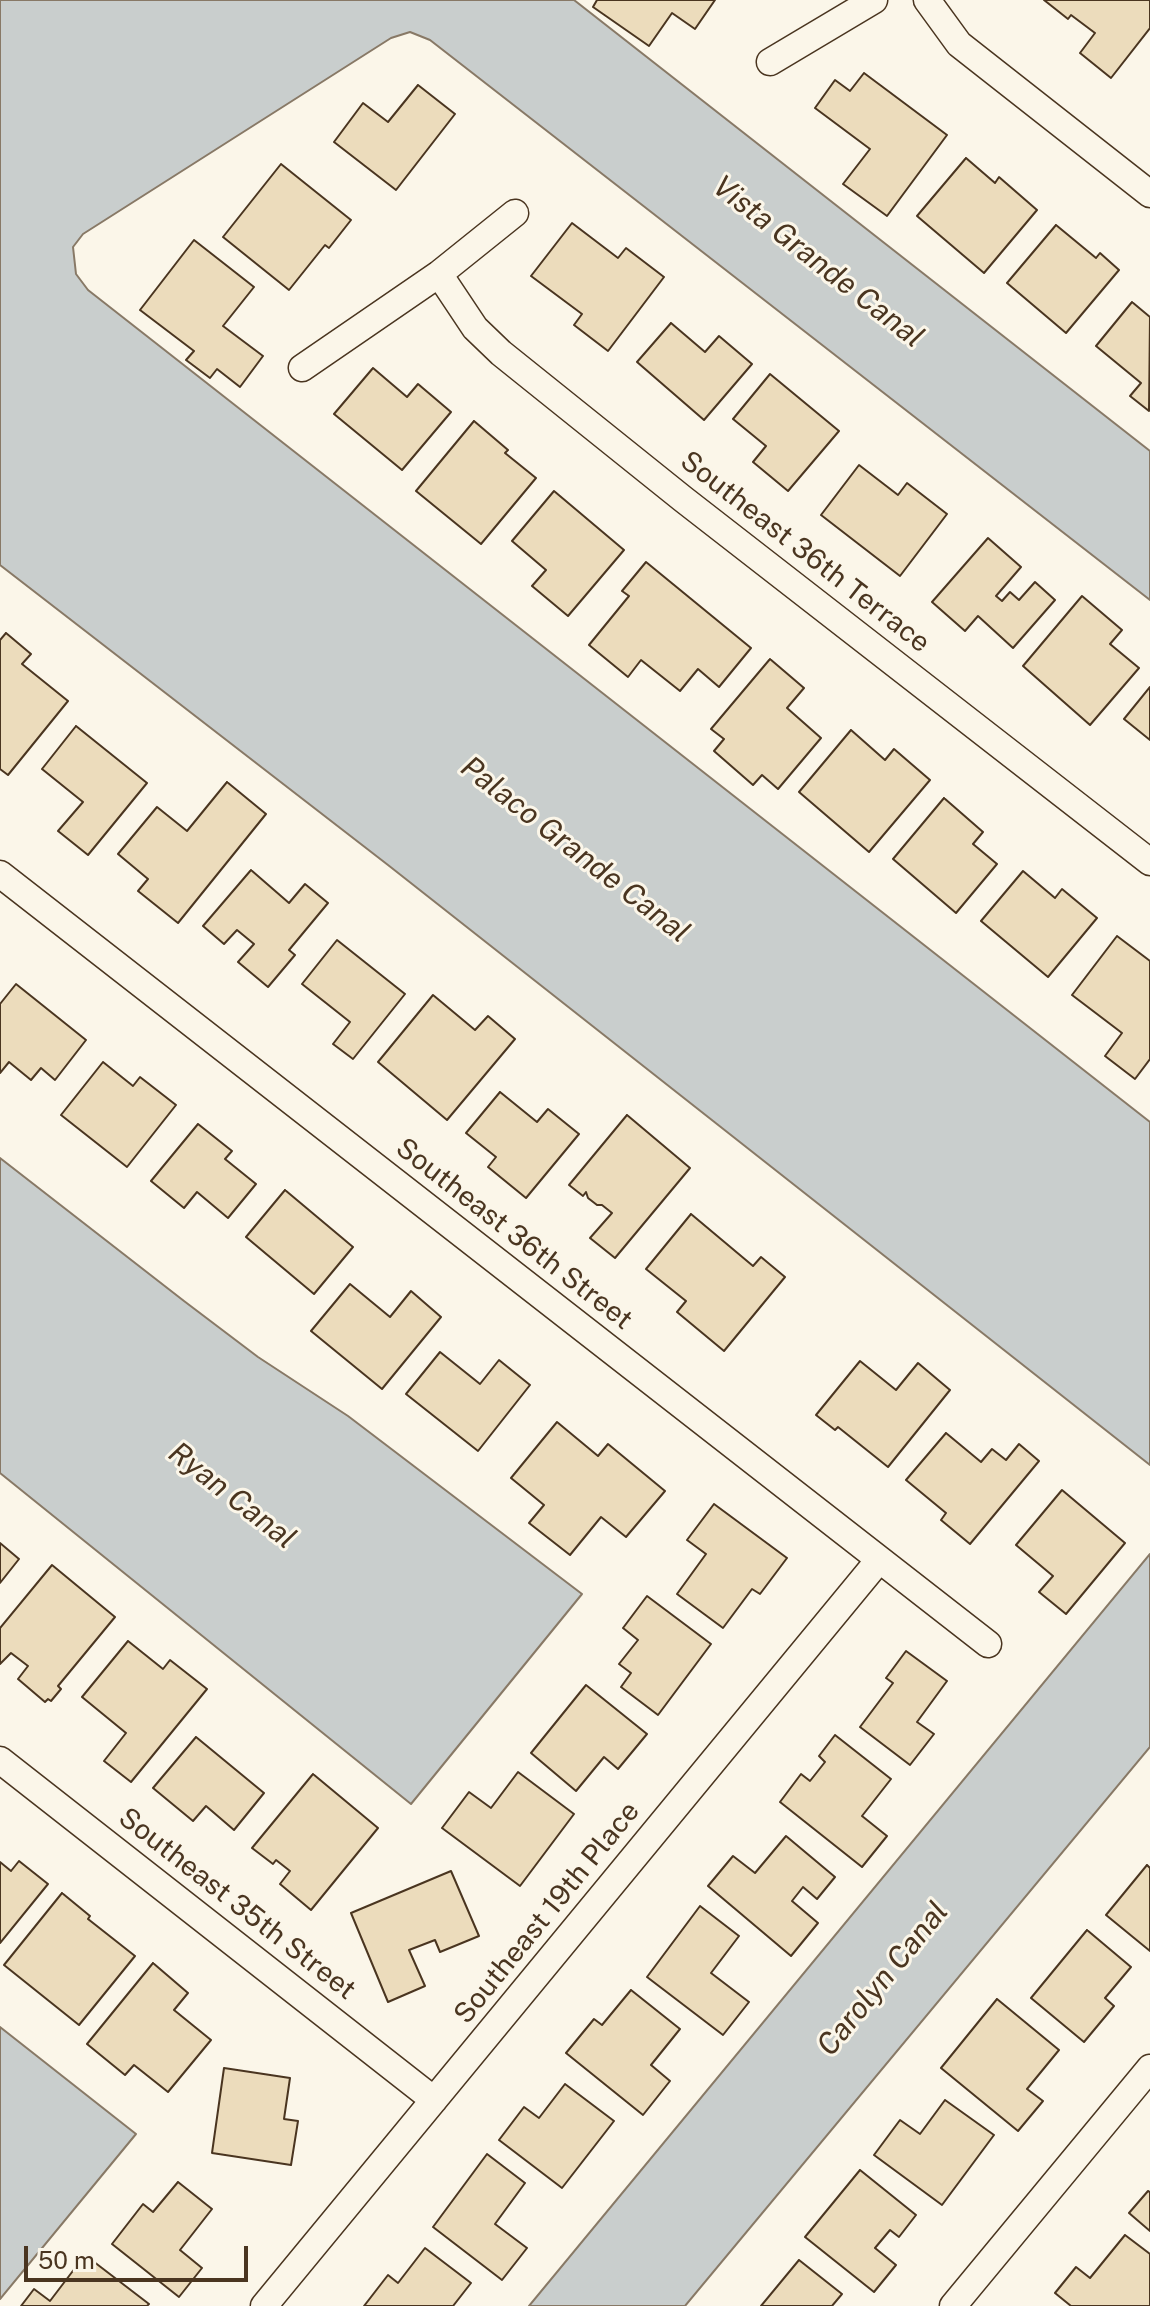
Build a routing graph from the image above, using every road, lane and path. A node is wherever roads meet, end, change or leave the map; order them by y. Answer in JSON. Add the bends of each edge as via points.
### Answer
{"nodes":[{"id":1,"x":874,"y":0,"type":"edge"},
{"id":2,"x":927,"y":0,"type":"edge"},
{"id":3,"x":770,"y":62,"type":"dead end"},
{"id":4,"x":1150,"y":194,"type":"edge"},
{"id":5,"x":515,"y":213,"type":"dead end"},
{"id":6,"x":439,"y":274,"type":"junction"},
{"id":7,"x":302,"y":368,"type":"dead end"},
{"id":8,"x":1150,"y":862,"type":"edge"},
{"id":9,"x":0,"y":874,"type":"edge"},
{"id":10,"x":879,"y":1560,"type":"junction"},
{"id":11,"x":988,"y":1644,"type":"dead end"},
{"id":12,"x":0,"y":1760,"type":"edge"},
{"id":13,"x":1150,"y":2068,"type":"edge"},
{"id":14,"x":434,"y":2100,"type":"junction"},
{"id":15,"x":264,"y":2306,"type":"edge"},
{"id":16,"x":953,"y":2306,"type":"edge"}],
"edges":[{"from":1,"to":3,"type":"street"},
{"from":2,"to":4,"type":"street","via":[[959,44]]},
{"from":5,"to":6,"type":"street"},
{"from":6,"to":7,"type":"street"},
{"from":6,"to":8,"type":"street","name":"Southeast 36th Terrace","via":[[475,328],[501,353]]},
{"from":9,"to":10,"type":"street","name":"Southeast 36th Street"},
{"from":10,"to":11,"type":"street","name":"Southeast 36th Street"},
{"from":10,"to":14,"type":"street","name":"Southeast 19th Place"},
{"from":12,"to":14,"type":"street","name":"Southeast 35th Street"},
{"from":13,"to":16,"type":"street"},
{"from":14,"to":15,"type":"street","name":"Southeast 19th Place"}]}
